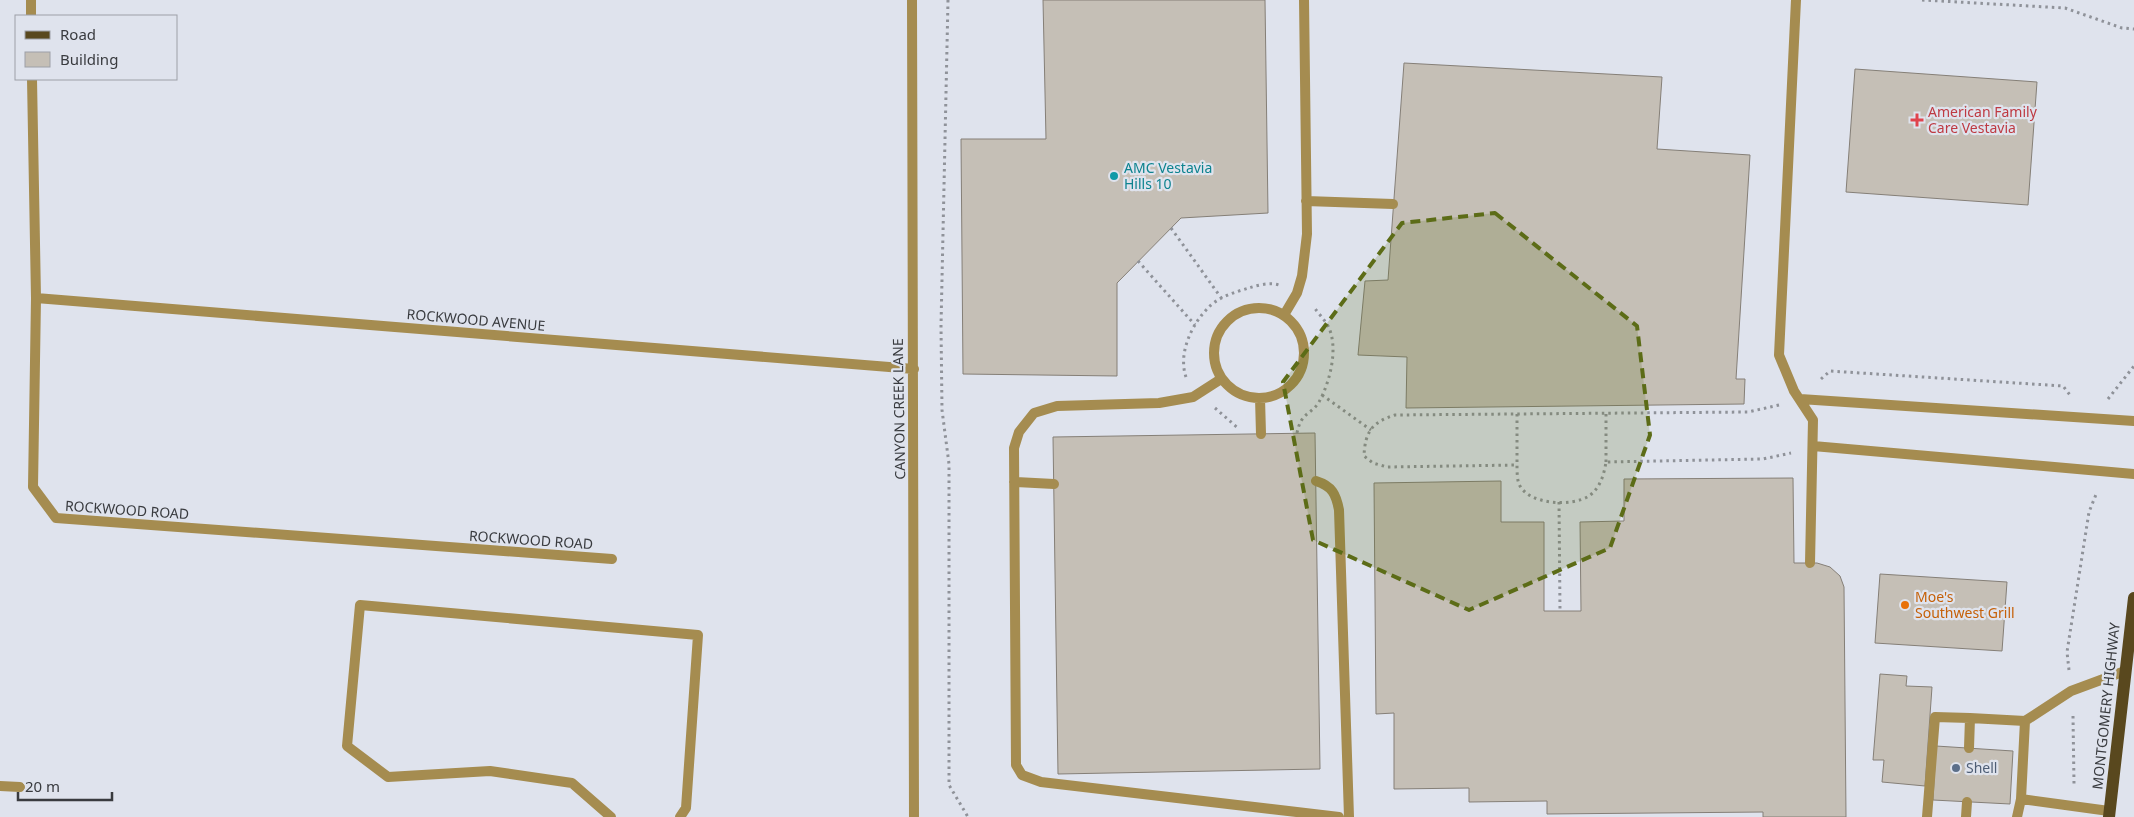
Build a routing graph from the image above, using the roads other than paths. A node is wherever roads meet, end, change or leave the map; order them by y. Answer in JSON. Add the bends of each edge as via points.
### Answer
{"nodes":[{"id":1,"x":31,"y":0,"type":"edge"},
{"id":2,"x":912,"y":0,"type":"edge"},
{"id":3,"x":1304,"y":0,"type":"edge"},
{"id":4,"x":1796,"y":0,"type":"edge"},
{"id":5,"x":31,"y":15,"type":"edge"},
{"id":6,"x":32,"y":80,"type":"edge"},
{"id":7,"x":1306,"y":201,"type":"junction"},
{"id":8,"x":1393,"y":204,"type":"dead end"},
{"id":9,"x":36,"y":298,"type":"junction"},
{"id":10,"x":1284,"y":315,"type":"junction"},
{"id":11,"x":914,"y":369,"type":"junction"},
{"id":12,"x":1221,"y":379,"type":"junction"},
{"id":13,"x":1260,"y":398,"type":"junction"},
{"id":14,"x":1800,"y":400,"type":"junction"},
{"id":15,"x":2134,"y":421,"type":"edge"},
{"id":16,"x":1261,"y":434,"type":"dead end"},
{"id":17,"x":1813,"y":446,"type":"junction"},
{"id":18,"x":2134,"y":474,"type":"edge"},
{"id":19,"x":1316,"y":481,"type":"dead end"},
{"id":20,"x":1014,"y":482,"type":"junction"},
{"id":21,"x":1054,"y":484,"type":"dead end"},
{"id":22,"x":612,"y":559,"type":"dead end"},
{"id":23,"x":1810,"y":564,"type":"dead end"},
{"id":24,"x":2134,"y":598,"type":"edge"},
{"id":25,"x":2125,"y":671,"type":"junction"},
{"id":26,"x":1970,"y":718,"type":"junction"},
{"id":27,"x":2025,"y":721,"type":"junction"},
{"id":28,"x":1968,"y":748,"type":"dead end"},
{"id":29,"x":0,"y":786,"type":"edge"},
{"id":30,"x":20,"y":787,"type":"dead end"},
{"id":31,"x":2021,"y":799,"type":"junction"},
{"id":32,"x":1967,"y":802,"type":"dead end"},
{"id":33,"x":2109,"y":814,"type":"edge"},
{"id":34,"x":611,"y":817,"type":"edge"},
{"id":35,"x":680,"y":817,"type":"edge"},
{"id":36,"x":914,"y":817,"type":"edge"},
{"id":37,"x":1339,"y":817,"type":"edge"},
{"id":38,"x":1349,"y":817,"type":"edge"},
{"id":39,"x":1927,"y":817,"type":"edge"},
{"id":40,"x":1966,"y":817,"type":"edge"},
{"id":41,"x":2016,"y":817,"type":"edge"}],
"edges":[{"from":1,"to":5,"type":"street"},
{"from":2,"to":11,"type":"street","name":"CANYON CREEK LANE"},
{"from":3,"to":7,"type":"street"},
{"from":4,"to":14,"type":"street","via":[[1779,355]]},
{"from":6,"to":9,"type":"street","name":"ROCKWOOD ROAD"},
{"from":7,"to":8,"type":"street"},
{"from":7,"to":10,"type":"street","via":[[1302,276],[1297,293]]},
{"from":9,"to":11,"type":"street","name":"ROCKWOOD AVENUE"},
{"from":9,"to":22,"type":"street","name":"ROCKWOOD ROAD","via":[[33,487],[56,518]]},
{"from":10,"to":12,"type":"street","via":[[1266,308],[1251,308],[1237,313],[1225,323],[1213,350]]},
{"from":10,"to":13,"type":"street","via":[[1301,334],[1304,364],[1288,389],[1275,396]]},
{"from":11,"to":36,"type":"street","name":"CANYON CREEK LANE"},
{"from":12,"to":13,"type":"street","via":[[1232,390]]},
{"from":12,"to":20,"type":"street","via":[[1193,397],[1159,403],[1057,406],[1034,414],[1019,432],[1014,448]]},
{"from":13,"to":16,"type":"street"},
{"from":14,"to":15,"type":"street"},
{"from":14,"to":17,"type":"street","via":[[1813,420]]},
{"from":17,"to":18,"type":"street"},
{"from":17,"to":23,"type":"street"},
{"from":19,"to":38,"type":"street","via":[[1326,484],[1336,494],[1340,510]]},
{"from":20,"to":21,"type":"street"},
{"from":20,"to":37,"type":"street","via":[[1016,765],[1022,775],[1041,782]]},
{"from":24,"to":25,"type":"main road","name":"MONTGOMERY HIGHWAY"},
{"from":25,"to":27,"type":"street","via":[[2071,691]]},
{"from":25,"to":33,"type":"main road","name":"MONTGOMERY HIGHWAY"},
{"from":26,"to":27,"type":"street"},
{"from":26,"to":28,"type":"street"},
{"from":26,"to":39,"type":"street","via":[[1935,716]]},
{"from":27,"to":31,"type":"street"},
{"from":29,"to":30,"type":"street"},
{"from":31,"to":33,"type":"street"},
{"from":31,"to":41,"type":"street"},
{"from":32,"to":40,"type":"street"},
{"from":34,"to":35,"type":"street","via":[[572,783],[490,770],[388,777],[347,746],[360,605],[698,634],[686,808]]}]}
